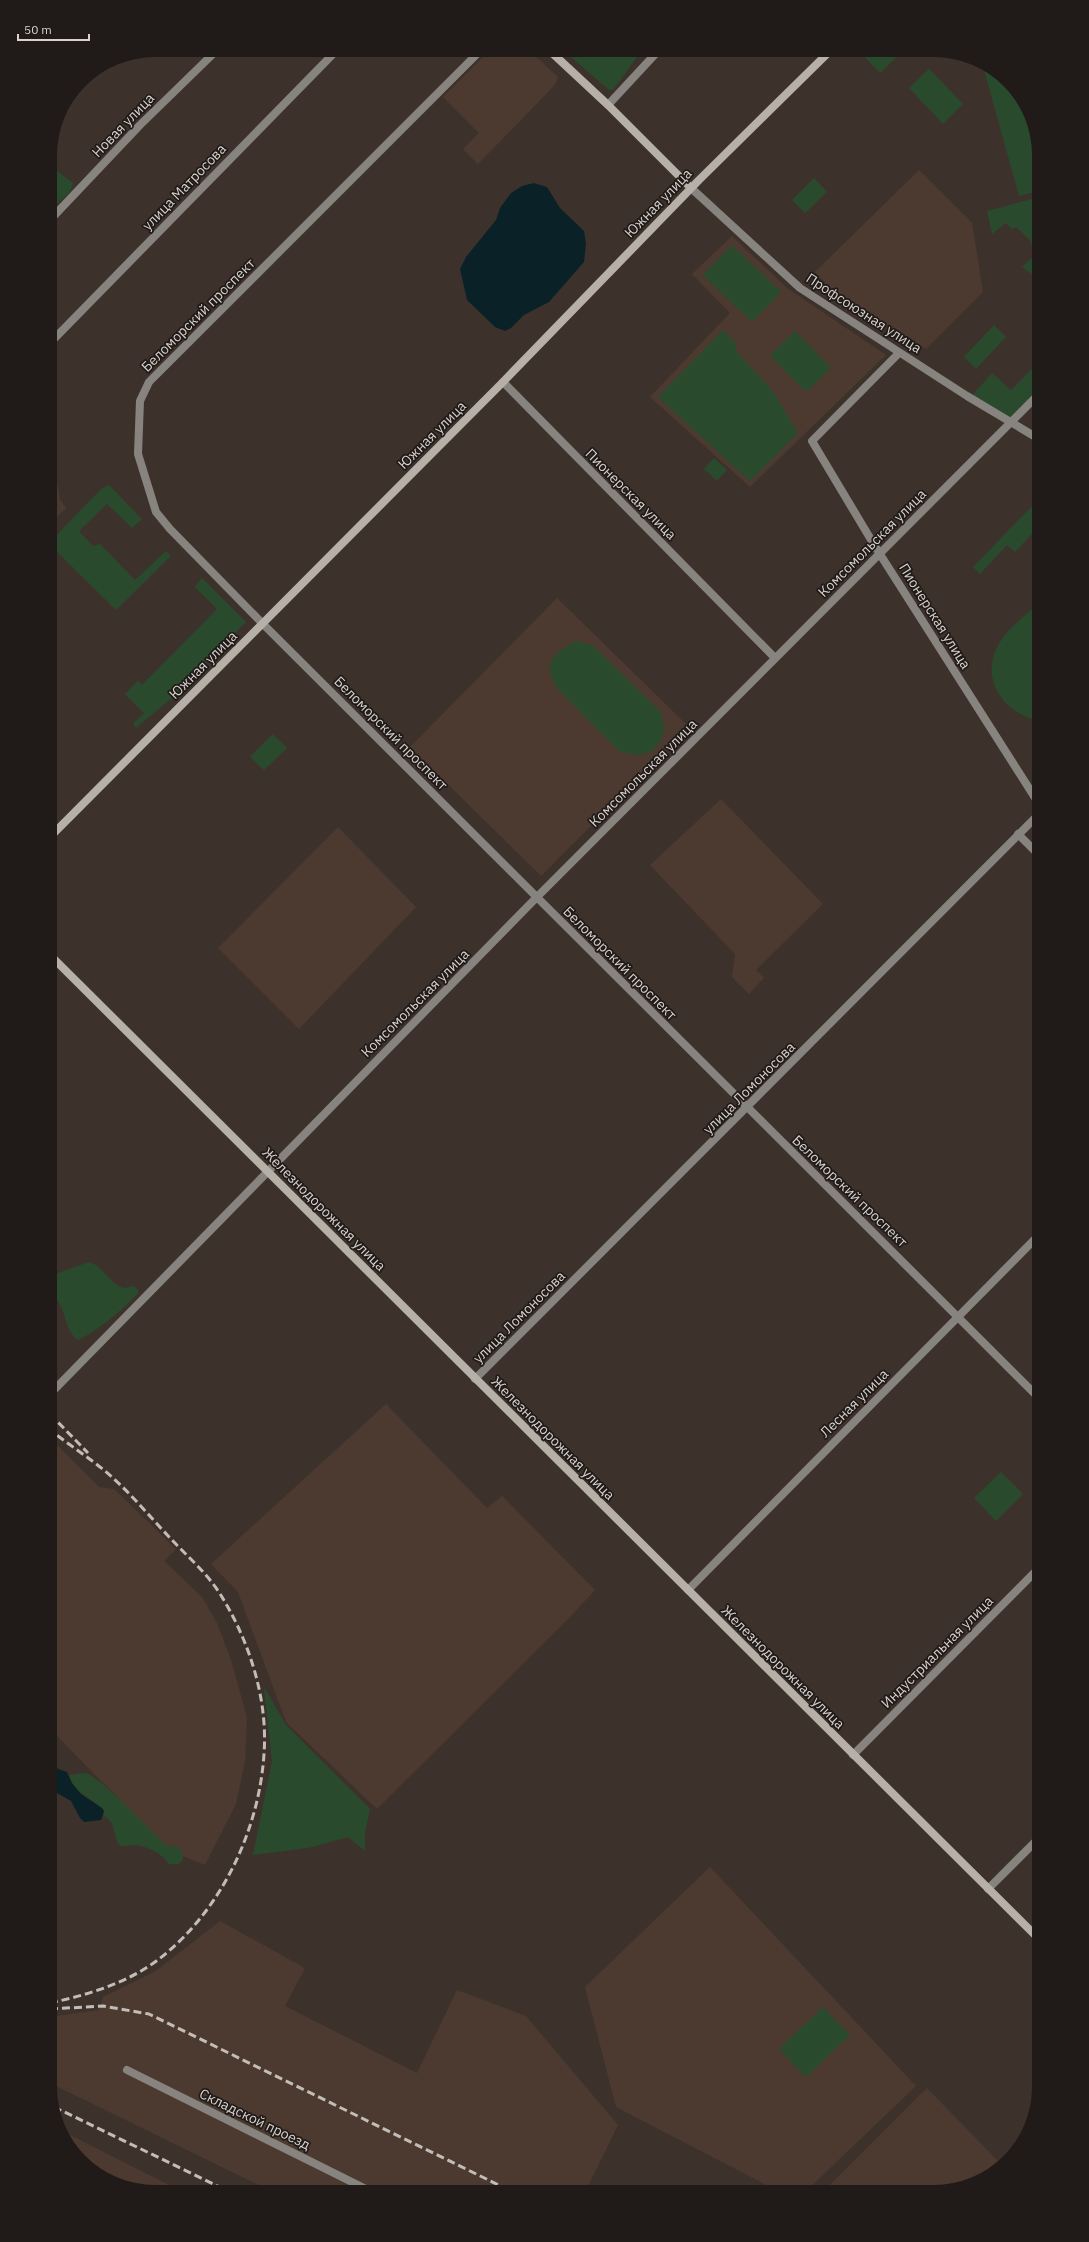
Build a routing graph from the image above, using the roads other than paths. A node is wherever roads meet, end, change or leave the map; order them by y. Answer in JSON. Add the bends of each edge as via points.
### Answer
{"nodes":[{"id":1,"x":210,"y":57,"type":"edge"},
{"id":2,"x":330,"y":57,"type":"edge"},
{"id":3,"x":474,"y":57,"type":"edge"},
{"id":4,"x":557,"y":57,"type":"edge"},
{"id":5,"x":653,"y":57,"type":"edge"},
{"id":6,"x":824,"y":57,"type":"edge"},
{"id":7,"x":608,"y":105,"type":"junction"},
{"id":8,"x":691,"y":188,"type":"junction"},
{"id":9,"x":57,"y":213,"type":"edge"},
{"id":10,"x":57,"y":336,"type":"edge"},
{"id":11,"x":897,"y":355,"type":"dead end"},
{"id":12,"x":502,"y":382,"type":"junction"},
{"id":13,"x":1032,"y":401,"type":"edge"},
{"id":14,"x":1011,"y":421,"type":"junction"},
{"id":15,"x":1032,"y":435,"type":"edge"},
{"id":16,"x":880,"y":553,"type":"junction"},
{"id":17,"x":263,"y":624,"type":"junction"},
{"id":18,"x":775,"y":658,"type":"junction"},
{"id":19,"x":1032,"y":793,"type":"edge"},
{"id":20,"x":1032,"y":821,"type":"edge"},
{"id":21,"x":57,"y":830,"type":"edge"},
{"id":22,"x":1018,"y":834,"type":"junction"},
{"id":23,"x":1032,"y":848,"type":"edge"},
{"id":24,"x":536,"y":898,"type":"junction"},
{"id":25,"x":57,"y":962,"type":"edge"},
{"id":26,"x":747,"y":1108,"type":"junction"},
{"id":27,"x":268,"y":1172,"type":"junction"},
{"id":28,"x":1032,"y":1242,"type":"edge"},
{"id":29,"x":958,"y":1317,"type":"junction"},
{"id":30,"x":475,"y":1379,"type":"junction"},
{"id":31,"x":57,"y":1387,"type":"edge"},
{"id":32,"x":1032,"y":1391,"type":"edge"},
{"id":33,"x":1032,"y":1575,"type":"edge"},
{"id":34,"x":688,"y":1590,"type":"junction"},
{"id":35,"x":854,"y":1755,"type":"junction"},
{"id":36,"x":1032,"y":1845,"type":"edge"},
{"id":37,"x":988,"y":1889,"type":"junction"},
{"id":38,"x":1032,"y":1932,"type":"edge"},
{"id":39,"x":127,"y":2070,"type":"dead end"},
{"id":40,"x":358,"y":2185,"type":"edge"}],
"edges":[{"from":1,"to":9,"type":"street","name":"Новая улица","via":[[140,125]]},
{"from":2,"to":10,"type":"street","name":"улица Матросова"},
{"from":3,"to":17,"type":"street","name":"Беломорский проспект","via":[[148,382],[140,401],[138,454],[156,512]]},
{"from":4,"to":7,"type":"main road"},
{"from":5,"to":7,"type":"street"},
{"from":6,"to":8,"type":"main road","name":"Южная улица"},
{"from":7,"to":8,"type":"main road"},
{"from":8,"to":12,"type":"main road","name":"Южная улица"},
{"from":8,"to":14,"type":"street","name":"Профсоюзная улица","via":[[800,288],[967,396]]},
{"from":11,"to":16,"type":"street","name":"Пионерская улица","via":[[812,440]]},
{"from":12,"to":17,"type":"main road","name":"Южная улица"},
{"from":12,"to":18,"type":"street","name":"Пионерская улица"},
{"from":13,"to":14,"type":"street","name":"Комсомольская улица"},
{"from":14,"to":15,"type":"street","name":"Профсоюзная улица"},
{"from":14,"to":16,"type":"street","name":"Комсомольская улица"},
{"from":16,"to":18,"type":"street","name":"Комсомольская улица"},
{"from":16,"to":19,"type":"street","name":"Пионерская улица"},
{"from":17,"to":21,"type":"main road","name":"Южная улица"},
{"from":17,"to":24,"type":"street","name":"Беломорский проспект"},
{"from":18,"to":24,"type":"street","name":"Комсомольская улица"},
{"from":20,"to":22,"type":"street","name":"улица Ломоносова"},
{"from":22,"to":23,"type":"street"},
{"from":22,"to":26,"type":"street","name":"улица Ломоносова"},
{"from":24,"to":26,"type":"street","name":"Беломорский проспект"},
{"from":24,"to":27,"type":"street","name":"Комсомольская улица"},
{"from":25,"to":27,"type":"main road","name":"Железнодорожная улица"},
{"from":26,"to":29,"type":"street","name":"Беломорский проспект"},
{"from":26,"to":30,"type":"street","name":"улица Ломоносова"},
{"from":27,"to":30,"type":"main road","name":"Железнодорожная улица"},
{"from":27,"to":31,"type":"street","name":"Комсомольская улица"},
{"from":28,"to":29,"type":"street","name":"Лесная улица"},
{"from":29,"to":32,"type":"street","name":"Беломорский проспект"},
{"from":29,"to":34,"type":"street","name":"Лесная улица"},
{"from":30,"to":34,"type":"main road","name":"Железнодорожная улица"},
{"from":33,"to":35,"type":"street","name":"Индустриальная улица"},
{"from":34,"to":35,"type":"main road","name":"Железнодорожная улица"},
{"from":35,"to":37,"type":"main road","name":"Железнодорожная улица"},
{"from":36,"to":37,"type":"street"},
{"from":37,"to":38,"type":"main road","name":"Железнодорожная улица"},
{"from":39,"to":40,"type":"street","name":"Складской проезд"}]}
